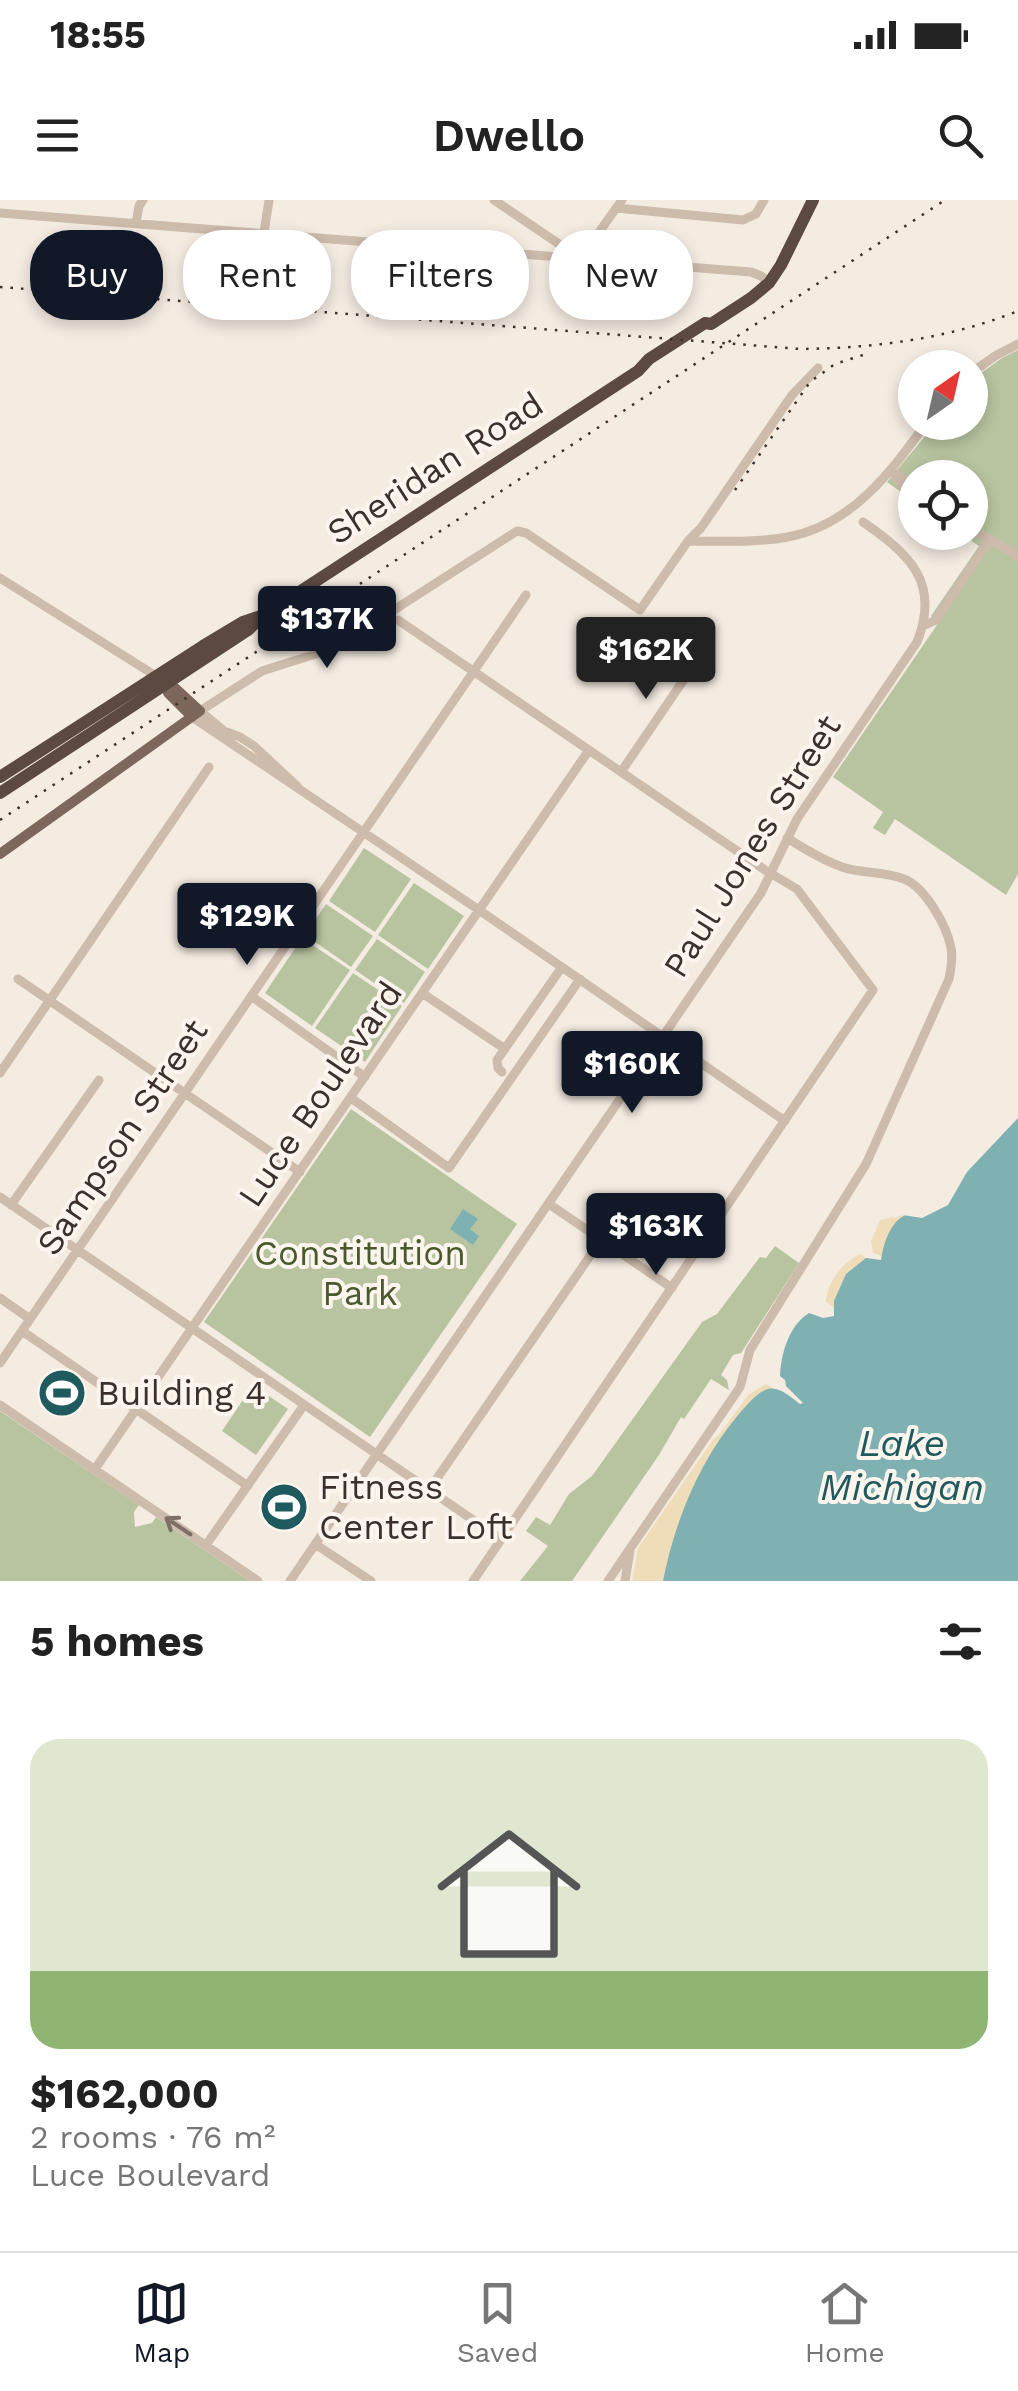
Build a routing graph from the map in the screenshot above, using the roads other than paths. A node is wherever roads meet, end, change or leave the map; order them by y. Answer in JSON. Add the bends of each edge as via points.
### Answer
{"nodes":[{"id":1,"x":269,"y":200,"type":"edge"},
{"id":2,"x":764,"y":200,"type":"edge"},
{"id":3,"x":813,"y":200,"type":"edge"},
{"id":4,"x":137,"y":202,"type":"edge"},
{"id":5,"x":500,"y":202,"type":"edge"},
{"id":6,"x":619,"y":204,"type":"edge"},
{"id":7,"x":0,"y":213,"type":"edge"},
{"id":8,"x":136,"y":222,"type":"junction"},
{"id":9,"x":229,"y":230,"type":"edge"},
{"id":10,"x":264,"y":230,"type":"edge"},
{"id":11,"x":601,"y":230,"type":"edge"},
{"id":12,"x":549,"y":237,"type":"edge"},
{"id":13,"x":331,"y":238,"type":"edge"},
{"id":14,"x":549,"y":256,"type":"edge"},
{"id":15,"x":693,"y":267,"type":"edge"},
{"id":16,"x":769,"y":282,"type":"junction"},
{"id":17,"x":1018,"y":344,"type":"edge"},
{"id":18,"x":988,"y":360,"type":"edge"},
{"id":19,"x":818,"y":368,"type":"dead end"},
{"id":20,"x":914,"y":440,"type":"edge"},
{"id":21,"x":891,"y":470,"type":"junction"},
{"id":22,"x":898,"y":475,"type":"edge"},
{"id":23,"x":898,"y":480,"type":"edge"},
{"id":24,"x":863,"y":522,"type":"dead end"},
{"id":25,"x":990,"y":540,"type":"joint"},
{"id":26,"x":688,"y":541,"type":"junction"},
{"id":27,"x":1018,"y":558,"type":"edge"},
{"id":28,"x":0,"y":578,"type":"edge"},
{"id":29,"x":526,"y":595,"type":"dead end"},
{"id":30,"x":398,"y":620,"type":"dead end"},
{"id":31,"x":923,"y":626,"type":"junction"},
{"id":32,"x":702,"y":653,"type":"dead end"},
{"id":33,"x":474,"y":671,"type":"junction"},
{"id":34,"x":161,"y":680,"type":"junction"},
{"id":35,"x":196,"y":714,"type":"junction"},
{"id":36,"x":588,"y":750,"type":"junction"},
{"id":37,"x":32,"y":756,"type":"junction"},
{"id":38,"x":209,"y":767,"type":"dead end"},
{"id":39,"x":0,"y":768,"type":"edge"},
{"id":40,"x":621,"y":772,"type":"junction"},
{"id":41,"x":0,"y":777,"type":"edge"},
{"id":42,"x":0,"y":793,"type":"edge"},
{"id":43,"x":364,"y":833,"type":"junction"},
{"id":44,"x":787,"y":838,"type":"junction"},
{"id":45,"x":0,"y":854,"type":"edge"},
{"id":46,"x":770,"y":874,"type":"junction"},
{"id":47,"x":479,"y":910,"type":"junction"},
{"id":48,"x":562,"y":967,"type":"junction"},
{"id":49,"x":18,"y":979,"type":"dead end"},
{"id":50,"x":580,"y":979,"type":"junction"},
{"id":51,"x":422,"y":993,"type":"junction"},
{"id":52,"x":251,"y":996,"type":"junction"},
{"id":53,"x":50,"y":1000,"type":"junction"},
{"id":54,"x":663,"y":1037,"type":"junction"},
{"id":55,"x":505,"y":1049,"type":"junction"},
{"id":56,"x":0,"y":1072,"type":"edge"},
{"id":57,"x":502,"y":1072,"type":"dead end"},
{"id":58,"x":365,"y":1077,"type":"junction"},
{"id":59,"x":99,"y":1080,"type":"dead end"},
{"id":60,"x":185,"y":1093,"type":"junction"},
{"id":61,"x":350,"y":1098,"type":"junction"},
{"id":62,"x":785,"y":1121,"type":"junction"},
{"id":63,"x":300,"y":1172,"type":"junction"},
{"id":64,"x":0,"y":1198,"type":"edge"},
{"id":65,"x":549,"y":1204,"type":"junction"},
{"id":66,"x":11,"y":1205,"type":"junction"},
{"id":67,"x":602,"y":1240,"type":"junction"},
{"id":68,"x":77,"y":1250,"type":"junction"},
{"id":69,"x":672,"y":1288,"type":"junction"},
{"id":70,"x":0,"y":1298,"type":"edge"},
{"id":71,"x":30,"y":1319,"type":"junction"},
{"id":72,"x":192,"y":1328,"type":"junction"},
{"id":73,"x":22,"y":1331,"type":"junction"},
{"id":74,"x":0,"y":1363,"type":"edge"},
{"id":75,"x":0,"y":1405,"type":"edge"},
{"id":76,"x":304,"y":1405,"type":"junction"},
{"id":77,"x":136,"y":1410,"type":"junction"},
{"id":78,"x":376,"y":1454,"type":"junction"},
{"id":79,"x":96,"y":1469,"type":"junction"},
{"id":80,"x":248,"y":1486,"type":"junction"},
{"id":81,"x":429,"y":1490,"type":"junction"},
{"id":82,"x":501,"y":1539,"type":"junction"},
{"id":83,"x":315,"y":1544,"type":"junction"},
{"id":84,"x":206,"y":1545,"type":"junction"},
{"id":85,"x":630,"y":1548,"type":"junction"},
{"id":86,"x":356,"y":1572,"type":"junction"},
{"id":87,"x":258,"y":1581,"type":"edge"},
{"id":88,"x":290,"y":1581,"type":"edge"},
{"id":89,"x":350,"y":1581,"type":"edge"},
{"id":90,"x":370,"y":1581,"type":"edge"},
{"id":91,"x":472,"y":1581,"type":"edge"},
{"id":92,"x":608,"y":1581,"type":"edge"},
{"id":93,"x":625,"y":1581,"type":"edge"}],
"edges":[{"from":1,"to":10,"type":"street"},
{"from":2,"to":6,"type":"street","via":[[744,220]]},
{"from":3,"to":16,"type":"highway","name":"Sheridan Road"},
{"from":4,"to":8,"type":"street"},
{"from":5,"to":12,"type":"street"},
{"from":6,"to":11,"type":"street"},
{"from":7,"to":8,"type":"street","via":[[23,209]]},
{"from":8,"to":9,"type":"street"},
{"from":13,"to":14,"type":"street"},
{"from":15,"to":16,"type":"street","via":[[751,272]]},
{"from":16,"to":34,"type":"highway","name":"Sheridan Road"},
{"from":17,"to":18,"type":"street"},
{"from":19,"to":26,"type":"street"},
{"from":20,"to":21,"type":"street"},
{"from":21,"to":22,"type":"street"},
{"from":21,"to":23,"type":"street"},
{"from":21,"to":26,"type":"street","via":[[842,516],[813,530],[767,540]]},
{"from":24,"to":31,"type":"street","via":[[915,567],[925,599]]},
{"from":25,"to":27,"type":"street"},
{"from":25,"to":31,"type":"street","name":"Paul Jones Street","via":[[936,620]]},
{"from":26,"to":35,"type":"street","via":[[640,610],[516,530],[344,642],[262,672]]},
{"from":28,"to":34,"type":"street"},
{"from":29,"to":33,"type":"street","name":"Sampson Street"},
{"from":30,"to":33,"type":"street"},
{"from":31,"to":44,"type":"street","name":"Paul Jones Street"},
{"from":32,"to":40,"type":"street"},
{"from":33,"to":36,"type":"street"},
{"from":33,"to":43,"type":"street","name":"Sampson Street"},
{"from":34,"to":35,"type":"main road"},
{"from":34,"to":37,"type":"highway"},
{"from":34,"to":42,"type":"highway"},
{"from":35,"to":43,"type":"street"},
{"from":35,"to":45,"type":"main road"},
{"from":36,"to":40,"type":"street"},
{"from":36,"to":47,"type":"street","name":"Luce Boulevard"},
{"from":37,"to":39,"type":"highway"},
{"from":37,"to":41,"type":"highway"},
{"from":38,"to":53,"type":"street"},
{"from":40,"to":46,"type":"street"},
{"from":43,"to":47,"type":"street"},
{"from":43,"to":52,"type":"street","name":"Sampson Street"},
{"from":44,"to":46,"type":"street","name":"Paul Jones Street"},
{"from":44,"to":85,"type":"street","via":[[828,862],[915,885],[947,932],[951,971],[866,1164],[750,1350],[740,1387]]},
{"from":46,"to":54,"type":"street","name":"Paul Jones Street"},
{"from":46,"to":62,"type":"street","via":[[797,889],[873,990]]},
{"from":47,"to":48,"type":"street"},
{"from":47,"to":51,"type":"street","name":"Luce Boulevard"},
{"from":48,"to":50,"type":"street"},
{"from":48,"to":55,"type":"street"},
{"from":49,"to":53,"type":"street"},
{"from":50,"to":54,"type":"street"},
{"from":50,"to":61,"type":"street","via":[[449,1168]]},
{"from":51,"to":55,"type":"street"},
{"from":51,"to":58,"type":"street","name":"Luce Boulevard"},
{"from":52,"to":58,"type":"street"},
{"from":52,"to":60,"type":"street","name":"Sampson Street"},
{"from":53,"to":56,"type":"street"},
{"from":53,"to":60,"type":"street"},
{"from":54,"to":62,"type":"street"},
{"from":54,"to":65,"type":"street","name":"Paul Jones Street"},
{"from":55,"to":57,"type":"street","via":[[497,1063]]},
{"from":58,"to":61,"type":"street","name":"Luce Boulevard"},
{"from":59,"to":66,"type":"street"},
{"from":60,"to":63,"type":"street"},
{"from":60,"to":68,"type":"street","name":"Sampson Street"},
{"from":61,"to":63,"type":"street","name":"Luce Boulevard"},
{"from":62,"to":69,"type":"street"},
{"from":63,"to":72,"type":"street","name":"Luce Boulevard"},
{"from":64,"to":66,"type":"street"},
{"from":65,"to":67,"type":"street"},
{"from":65,"to":78,"type":"street","name":"Paul Jones Street"},
{"from":66,"to":68,"type":"street"},
{"from":67,"to":69,"type":"street"},
{"from":67,"to":81,"type":"street"},
{"from":68,"to":71,"type":"street","name":"Sampson Street"},
{"from":68,"to":72,"type":"street"},
{"from":69,"to":82,"type":"street"},
{"from":70,"to":71,"type":"street"},
{"from":71,"to":73,"type":"street","name":"Sampson Street"},
{"from":72,"to":76,"type":"street"},
{"from":72,"to":77,"type":"street","name":"Luce Boulevard"},
{"from":73,"to":74,"type":"street","name":"Sampson Street"},
{"from":73,"to":77,"type":"street"},
{"from":75,"to":79,"type":"street"},
{"from":76,"to":78,"type":"street"},
{"from":76,"to":80,"type":"street"},
{"from":77,"to":79,"type":"street","name":"Luce Boulevard"},
{"from":77,"to":80,"type":"street"},
{"from":78,"to":81,"type":"street"},
{"from":78,"to":83,"type":"street","name":"Paul Jones Street"},
{"from":84,"to":79,"type":"street","one_way":true},
{"from":80,"to":84,"type":"street"},
{"from":81,"to":82,"type":"street"},
{"from":82,"to":91,"type":"street"},
{"from":83,"to":86,"type":"street"},
{"from":83,"to":88,"type":"street","name":"Paul Jones Street"},
{"from":84,"to":87,"type":"street"},
{"from":85,"to":92,"type":"street"},
{"from":85,"to":93,"type":"street"},
{"from":86,"to":89,"type":"street"},
{"from":86,"to":90,"type":"street"}]}
